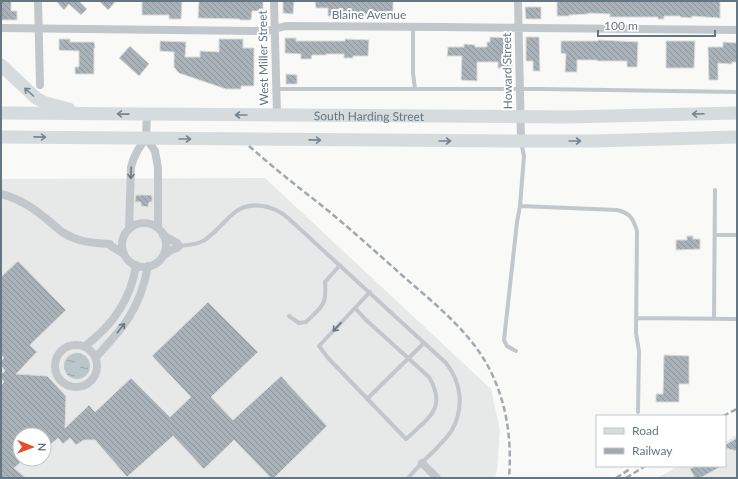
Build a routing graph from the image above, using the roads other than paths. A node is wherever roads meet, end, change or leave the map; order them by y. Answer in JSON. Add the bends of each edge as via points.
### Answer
{"nodes":[{"id":1,"x":38,"y":1,"type":"edge"},
{"id":2,"x":274,"y":1,"type":"edge"},
{"id":3,"x":518,"y":1,"type":"edge"},
{"id":4,"x":413,"y":27,"type":"junction"},
{"id":5,"x":1,"y":28,"type":"edge"},
{"id":6,"x":39,"y":28,"type":"junction"},
{"id":7,"x":519,"y":28,"type":"junction"},
{"id":8,"x":275,"y":29,"type":"junction"},
{"id":9,"x":737,"y":30,"type":"edge"},
{"id":10,"x":1,"y":65,"type":"edge"},
{"id":11,"x":40,"y":85,"type":"dead end"},
{"id":12,"x":276,"y":89,"type":"junction"},
{"id":13,"x":415,"y":89,"type":"junction"},
{"id":14,"x":520,"y":89,"type":"junction"},
{"id":15,"x":737,"y":92,"type":"edge"},
{"id":16,"x":1,"y":113,"type":"edge"},
{"id":17,"x":737,"y":113,"type":"edge"},
{"id":18,"x":91,"y":114,"type":"junction"},
{"id":19,"x":147,"y":114,"type":"junction"},
{"id":20,"x":277,"y":115,"type":"junction"},
{"id":21,"x":520,"y":117,"type":"junction"},
{"id":22,"x":1,"y":137,"type":"edge"},
{"id":23,"x":737,"y":137,"type":"edge"},
{"id":24,"x":146,"y":138,"type":"junction"},
{"id":25,"x":521,"y":141,"type":"junction"},
{"id":26,"x":715,"y":190,"type":"dead end"},
{"id":27,"x":1,"y":194,"type":"edge"},
{"id":28,"x":520,"y":206,"type":"junction"},
{"id":29,"x":127,"y":231,"type":"junction"},
{"id":30,"x":161,"y":232,"type":"junction"},
{"id":31,"x":715,"y":235,"type":"junction"},
{"id":32,"x":737,"y":235,"type":"edge"},
{"id":33,"x":110,"y":244,"type":"junction"},
{"id":34,"x":179,"y":246,"type":"junction"},
{"id":35,"x":124,"y":254,"type":"junction"},
{"id":36,"x":163,"y":256,"type":"junction"},
{"id":37,"x":136,"y":265,"type":"junction"},
{"id":38,"x":340,"y":265,"type":"junction"},
{"id":39,"x":148,"y":266,"type":"junction"},
{"id":40,"x":370,"y":292,"type":"junction"},
{"id":41,"x":355,"y":308,"type":"junction"},
{"id":42,"x":289,"y":316,"type":"dead end"},
{"id":43,"x":636,"y":318,"type":"junction"},
{"id":44,"x":714,"y":319,"type":"junction"},
{"id":45,"x":737,"y":319,"type":"edge"},
{"id":46,"x":424,"y":343,"type":"junction"},
{"id":47,"x":85,"y":346,"type":"junction"},
{"id":48,"x":516,"y":351,"type":"dead end"},
{"id":49,"x":96,"y":357,"type":"junction"},
{"id":50,"x":409,"y":359,"type":"junction"},
{"id":51,"x":367,"y":399,"type":"junction"},
{"id":52,"x":638,"y":412,"type":"dead end"},
{"id":53,"x":422,"y":463,"type":"junction"},
{"id":54,"x":408,"y":478,"type":"edge"},
{"id":55,"x":437,"y":478,"type":"edge"}],
"edges":[{"from":1,"to":6,"type":"street"},
{"from":2,"to":8,"type":"street","name":"West Miller Street"},
{"from":3,"to":7,"type":"street","name":"Howard Street"},
{"from":4,"to":7,"type":"street","name":"Blaine Avenue"},
{"from":4,"to":8,"type":"street","name":"Blaine Avenue","via":[[286,26]]},
{"from":4,"to":13,"type":"lane"},
{"from":5,"to":6,"type":"street","name":"Blaine Avenue"},
{"from":6,"to":8,"type":"street","name":"Blaine Avenue","via":[[267,31]]},
{"from":6,"to":11,"type":"street"},
{"from":7,"to":9,"type":"street","name":"Blaine Avenue"},
{"from":7,"to":14,"type":"street","name":"Howard Street"},
{"from":8,"to":12,"type":"street","name":"West Miller Street"},
{"from":18,"to":10,"type":"main road","one_way":true,"via":[[41,101]]},
{"from":12,"to":13,"type":"lane"},
{"from":12,"to":20,"type":"street","name":"West Miller Street"},
{"from":13,"to":14,"type":"lane"},
{"from":14,"to":15,"type":"lane"},
{"from":14,"to":21,"type":"street","name":"Howard Street"},
{"from":16,"to":18,"type":"main road","name":"South Harding Street"},
{"from":17,"to":21,"type":"main road","name":"South Harding Street","one_way":true},
{"from":19,"to":18,"type":"main road","name":"South Harding Street","one_way":true},
{"from":20,"to":19,"type":"main road","name":"South Harding Street","one_way":true},
{"from":19,"to":24,"type":"street"},
{"from":20,"to":21,"type":"main road","name":"South Harding Street"},
{"from":21,"to":25,"type":"street","name":"Howard Street"},
{"from":22,"to":24,"type":"main road","name":"South Harding Street","one_way":true},
{"from":25,"to":23,"type":"main road","name":"South Harding Street","one_way":true},
{"from":24,"to":25,"type":"main road","name":"South Harding Street","one_way":true},
{"from":24,"to":29,"type":"street","one_way":true,"via":[[136,152],[131,167]]},
{"from":24,"to":30,"type":"street","via":[[155,151],[158,162]]},
{"from":25,"to":28,"type":"lane","via":[[524,156]]},
{"from":26,"to":31,"type":"lane"},
{"from":27,"to":33,"type":"street","via":[[30,206],[68,236],[90,243]]},
{"from":28,"to":43,"type":"lane","via":[[617,210],[630,216],[637,231]]},
{"from":28,"to":48,"type":"lane","via":[[504,340],[507,346]]},
{"from":29,"to":30,"type":"street","via":[[142,223],[151,224]]},
{"from":29,"to":33,"type":"street"},
{"from":29,"to":35,"type":"street","via":[[122,244]]},
{"from":30,"to":34,"type":"street"},
{"from":30,"to":36,"type":"street","via":[[166,245]]},
{"from":31,"to":32,"type":"lane"},
{"from":31,"to":44,"type":"lane"},
{"from":33,"to":35,"type":"street"},
{"from":34,"to":36,"type":"street"},
{"from":34,"to":38,"type":"lane","via":[[203,241],[238,210],[250,206],[264,206],[283,214]]},
{"from":35,"to":37,"type":"street"},
{"from":36,"to":39,"type":"street"},
{"from":37,"to":39,"type":"street"},
{"from":37,"to":47,"type":"street","via":[[131,288],[119,310],[97,338]]},
{"from":38,"to":40,"type":"lane"},
{"from":38,"to":42,"type":"lane","via":[[325,282],[324,304],[306,322],[299,323]]},
{"from":49,"to":39,"type":"street","one_way":true,"via":[[133,310],[141,294]]},
{"from":40,"to":41,"type":"lane"},
{"from":40,"to":46,"type":"lane"},
{"from":41,"to":50,"type":"lane"},
{"from":41,"to":51,"type":"lane","one_way":true,"via":[[319,346]]},
{"from":43,"to":44,"type":"lane"},
{"from":43,"to":52,"type":"lane","via":[[640,351]]},
{"from":44,"to":45,"type":"lane"},
{"from":46,"to":50,"type":"lane"},
{"from":46,"to":53,"type":"lane","via":[[446,363],[454,375],[458,383],[460,409],[455,426],[449,435]]},
{"from":47,"to":49,"type":"street"},
{"from":47,"to":49,"type":"street","via":[[68,346],[63,350],[56,362],[58,377],[74,387],[88,384],[96,373]]},
{"from":50,"to":51,"type":"lane"},
{"from":50,"to":51,"type":"lane","via":[[430,377],[435,386],[437,404],[432,414],[406,439]]},
{"from":53,"to":54,"type":"lane"},
{"from":53,"to":55,"type":"street"}]}
